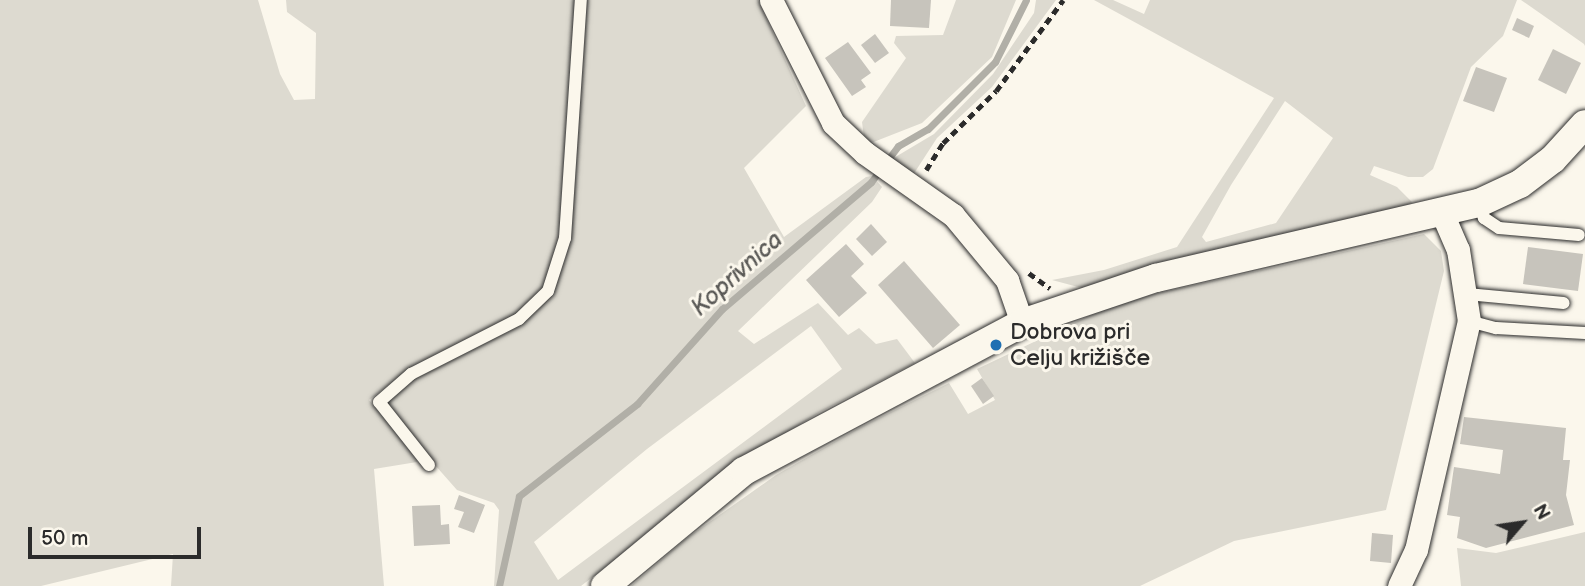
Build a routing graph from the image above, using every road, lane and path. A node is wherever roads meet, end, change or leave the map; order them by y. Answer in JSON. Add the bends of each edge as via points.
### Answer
{"nodes":[{"id":1,"x":581,"y":0,"type":"edge"},
{"id":2,"x":771,"y":0,"type":"edge"},
{"id":3,"x":1063,"y":0,"type":"edge"},
{"id":4,"x":1585,"y":124,"type":"edge"},
{"id":5,"x":914,"y":186,"type":"junction"},
{"id":6,"x":1479,"y":203,"type":"junction"},
{"id":7,"x":1442,"y":213,"type":"junction"},
{"id":8,"x":1579,"y":235,"type":"dead end"},
{"id":9,"x":1467,"y":294,"type":"junction"},
{"id":10,"x":1564,"y":303,"type":"dead end"},
{"id":11,"x":1469,"y":321,"type":"junction"},
{"id":12,"x":1023,"y":323,"type":"junction"},
{"id":13,"x":1585,"y":333,"type":"edge"},
{"id":14,"x":429,"y":466,"type":"dead end"},
{"id":15,"x":605,"y":586,"type":"edge"},
{"id":16,"x":1399,"y":586,"type":"edge"}],
"edges":[{"from":1,"to":14,"type":"lane","via":[[565,238],[548,291],[519,319],[411,374],[379,402]]},
{"from":2,"to":5,"type":"street","via":[[826,111],[866,153]]},
{"from":3,"to":5,"type":"path","via":[[996,91],[943,144]]},
{"from":4,"to":6,"type":"street","via":[[1553,159],[1520,184]]},
{"from":5,"to":12,"type":"street","via":[[953,215],[985,249],[1007,280]]},
{"from":6,"to":7,"type":"street"},
{"from":6,"to":8,"type":"lane","via":[[1484,218],[1499,228]]},
{"from":7,"to":9,"type":"street","via":[[1458,250]]},
{"from":7,"to":12,"type":"street","via":[[1156,278]]},
{"from":9,"to":10,"type":"lane"},
{"from":9,"to":11,"type":"street"},
{"from":11,"to":13,"type":"lane","via":[[1496,328]]},
{"from":11,"to":16,"type":"street","via":[[1416,550]]},
{"from":12,"to":15,"type":"street","via":[[744,471]]}]}
